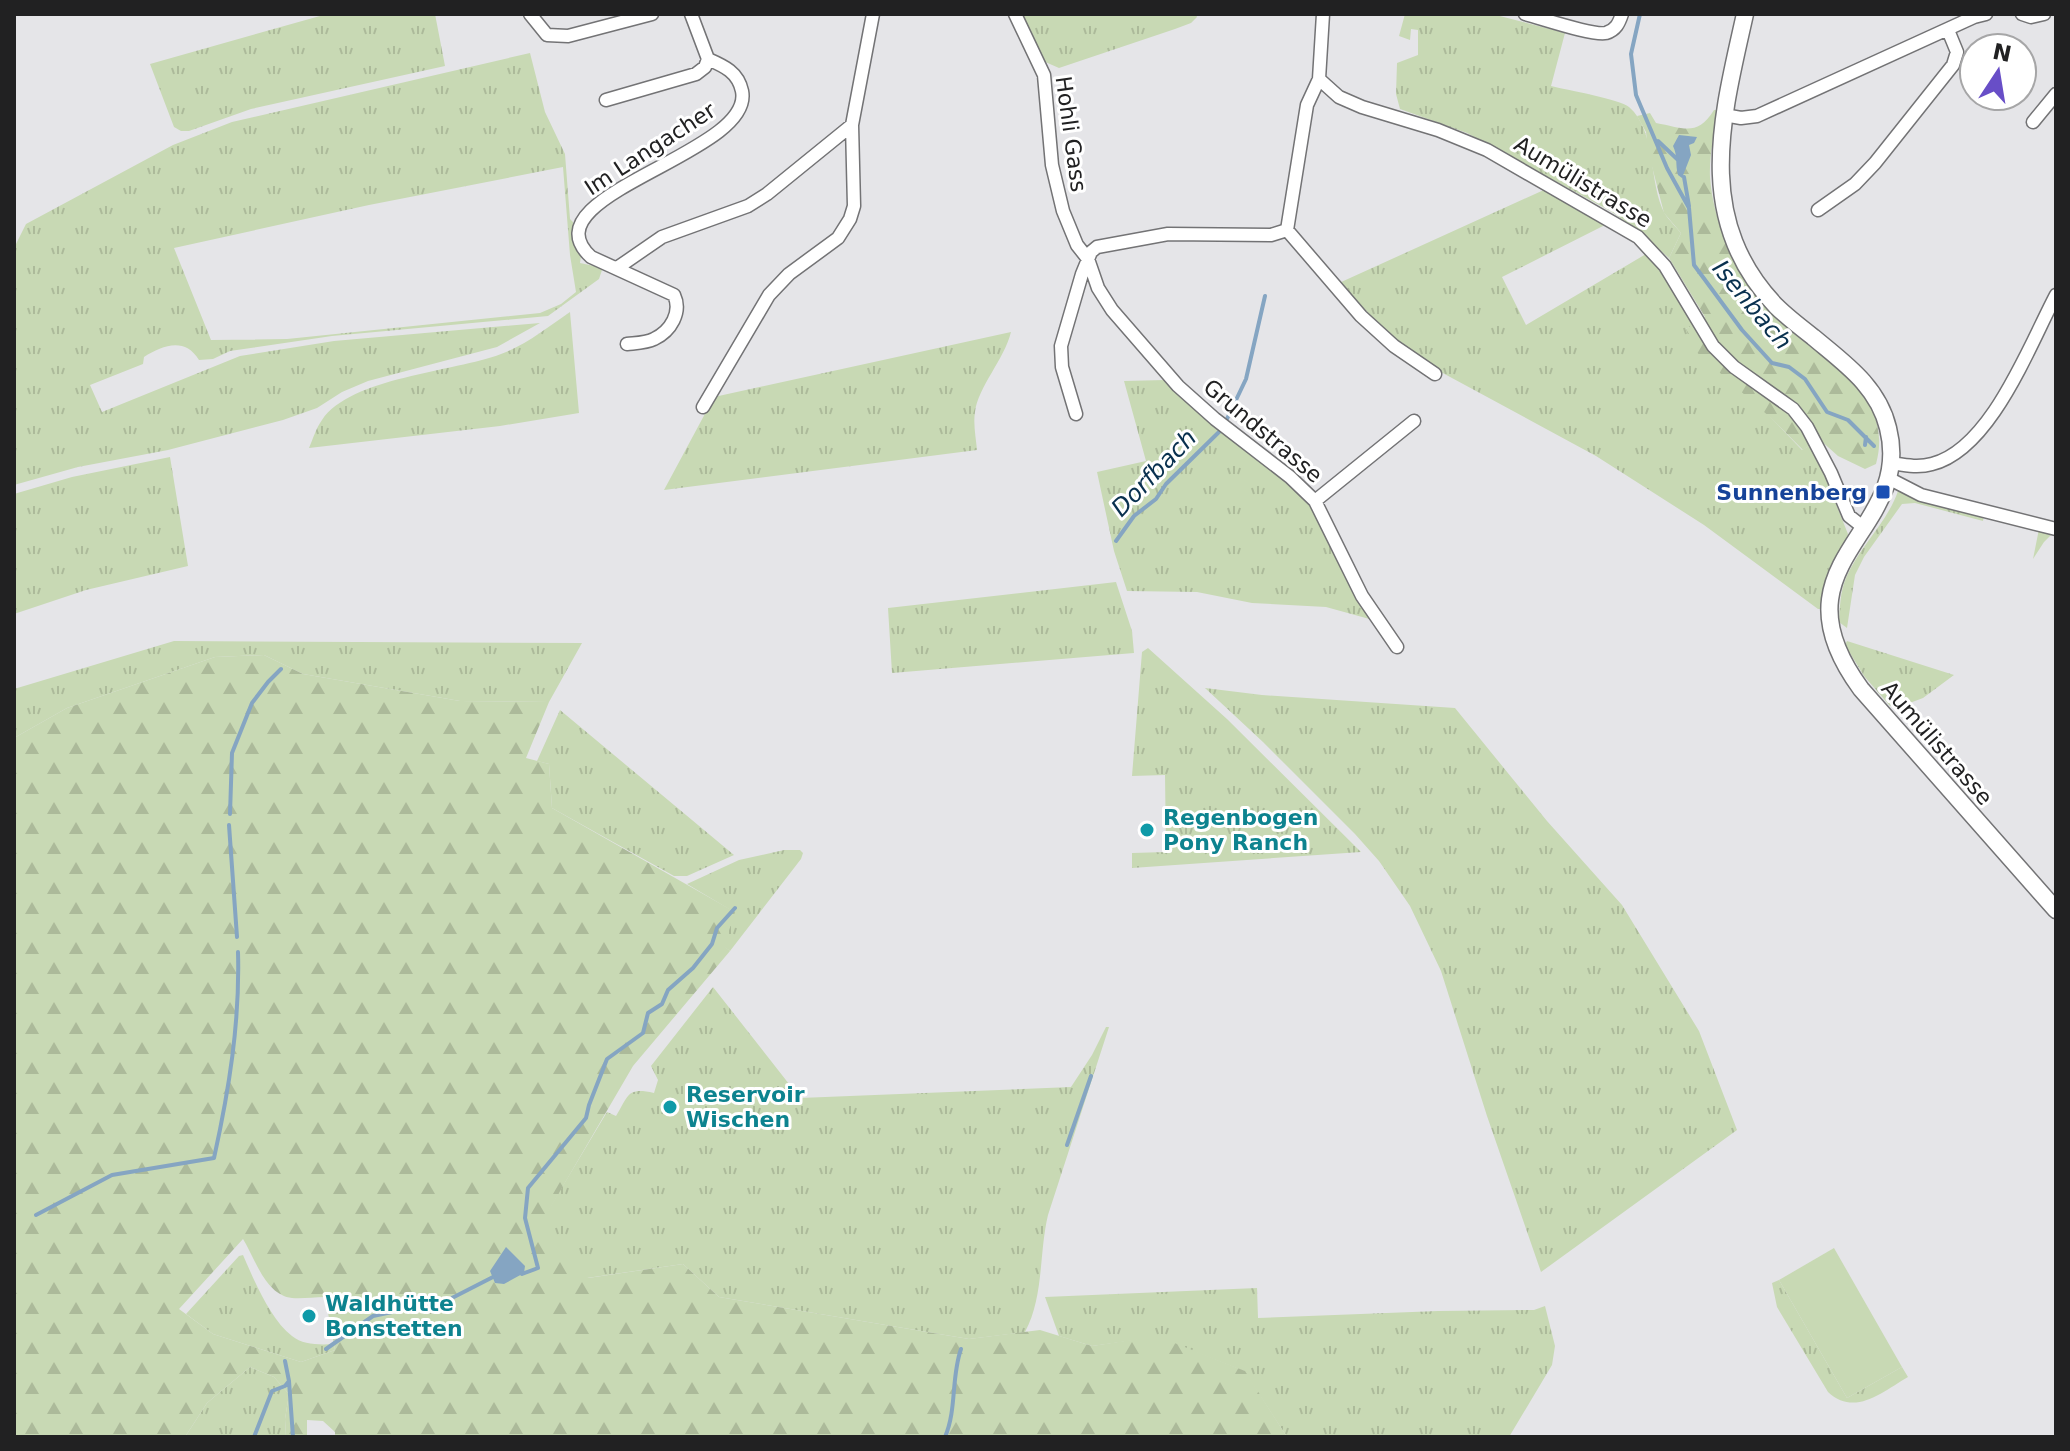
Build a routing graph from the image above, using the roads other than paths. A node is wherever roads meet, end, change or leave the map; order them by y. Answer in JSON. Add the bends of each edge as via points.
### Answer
{"nodes":[{"id":1,"x":530,"y":14,"type":"edge"},
{"id":2,"x":652,"y":14,"type":"edge"},
{"id":3,"x":691,"y":14,"type":"edge"},
{"id":4,"x":873,"y":14,"type":"edge"},
{"id":5,"x":1015,"y":14,"type":"edge"},
{"id":6,"x":1323,"y":14,"type":"edge"},
{"id":7,"x":1525,"y":14,"type":"edge"},
{"id":8,"x":1622,"y":14,"type":"edge"},
{"id":9,"x":1745,"y":14,"type":"edge"},
{"id":10,"x":1986,"y":14,"type":"edge"},
{"id":11,"x":2022,"y":14,"type":"edge"},
{"id":12,"x":2044,"y":14,"type":"edge"},
{"id":13,"x":1948,"y":30,"type":"junction"},
{"id":14,"x":708,"y":59,"type":"junction"},
{"id":15,"x":1319,"y":79,"type":"junction"},
{"id":16,"x":2056,"y":94,"type":"edge"},
{"id":17,"x":606,"y":100,"type":"dead end"},
{"id":18,"x":1724,"y":115,"type":"junction"},
{"id":19,"x":2033,"y":122,"type":"dead end"},
{"id":20,"x":852,"y":125,"type":"junction"},
{"id":21,"x":1818,"y":210,"type":"dead end"},
{"id":22,"x":1287,"y":230,"type":"junction"},
{"id":23,"x":1088,"y":259,"type":"junction"},
{"id":24,"x":617,"y":268,"type":"junction"},
{"id":25,"x":2056,"y":295,"type":"edge"},
{"id":26,"x":627,"y":344,"type":"dead end"},
{"id":27,"x":1435,"y":374,"type":"dead end"},
{"id":28,"x":703,"y":407,"type":"dead end"},
{"id":29,"x":1076,"y":414,"type":"dead end"},
{"id":30,"x":1414,"y":421,"type":"dead end"},
{"id":31,"x":1889,"y":471,"type":"junction"},
{"id":32,"x":1315,"y":501,"type":"junction"},
{"id":33,"x":1863,"y":527,"type":"junction"},
{"id":34,"x":2056,"y":529,"type":"edge"},
{"id":35,"x":1397,"y":647,"type":"dead end"},
{"id":36,"x":2056,"y":910,"type":"edge"}],
"edges":[{"from":1,"to":2,"type":"street","via":[[547,35],[572,35]]},
{"from":3,"to":14,"type":"street"},
{"from":4,"to":20,"type":"street"},
{"from":5,"to":23,"type":"street","name":"Hohli Gass","via":[[1044,75],[1052,165],[1063,211]]},
{"from":6,"to":15,"type":"street"},
{"from":7,"to":8,"type":"street","via":[[1605,33],[1618,25]]},
{"from":9,"to":18,"type":"main road"},
{"from":10,"to":13,"type":"street"},
{"from":11,"to":12,"type":"street"},
{"from":13,"to":18,"type":"street","via":[[1757,116]]},
{"from":13,"to":21,"type":"street","via":[[1957,52],[1953,65],[1875,163]]},
{"from":14,"to":17,"type":"street","name":"Im Langacher","via":[[696,74]]},
{"from":14,"to":24,"type":"street","name":"Im Langacher","via":[[738,79],[743,97],[739,112],[688,152],[613,192],[581,220],[578,235],[584,250]]},
{"from":15,"to":22,"type":"street","via":[[1307,105]]},
{"from":15,"to":33,"type":"street","name":"Aumülistrasse","via":[[1339,97],[1362,107],[1487,150],[1638,237],[1665,266],[1713,346],[1793,409],[1807,427],[1849,516]]},
{"from":16,"to":19,"type":"street"},
{"from":18,"to":31,"type":"main road","via":[[1720,181],[1738,249],[1776,306],[1872,392],[1888,428]]},
{"from":20,"to":24,"type":"street","via":[[748,206],[662,237]]},
{"from":20,"to":28,"type":"street","via":[[850,219],[838,238],[769,295]]},
{"from":22,"to":23,"type":"street","via":[[1271,235],[1198,232],[1138,238],[1097,247]]},
{"from":22,"to":27,"type":"street","via":[[1361,316]]},
{"from":23,"to":29,"type":"street","via":[[1061,346]]},
{"from":23,"to":32,"type":"street","name":"Grundstrasse","via":[[1112,310],[1178,386]]},
{"from":24,"to":26,"type":"street","name":"Im Langacher","via":[[674,295],[679,305],[675,319],[659,336]]},
{"from":25,"to":31,"type":"street","via":[[1991,419],[1976,437],[1934,464]]},
{"from":30,"to":32,"type":"street"},
{"from":31,"to":33,"type":"main road"},
{"from":31,"to":34,"type":"street","via":[[1921,495]]},
{"from":32,"to":35,"type":"street","name":"Grundstrasse","via":[[1362,596]]},
{"from":33,"to":36,"type":"main road","name":"Aumülistrasse","via":[[1830,593],[1829,625],[1840,659]]}]}
